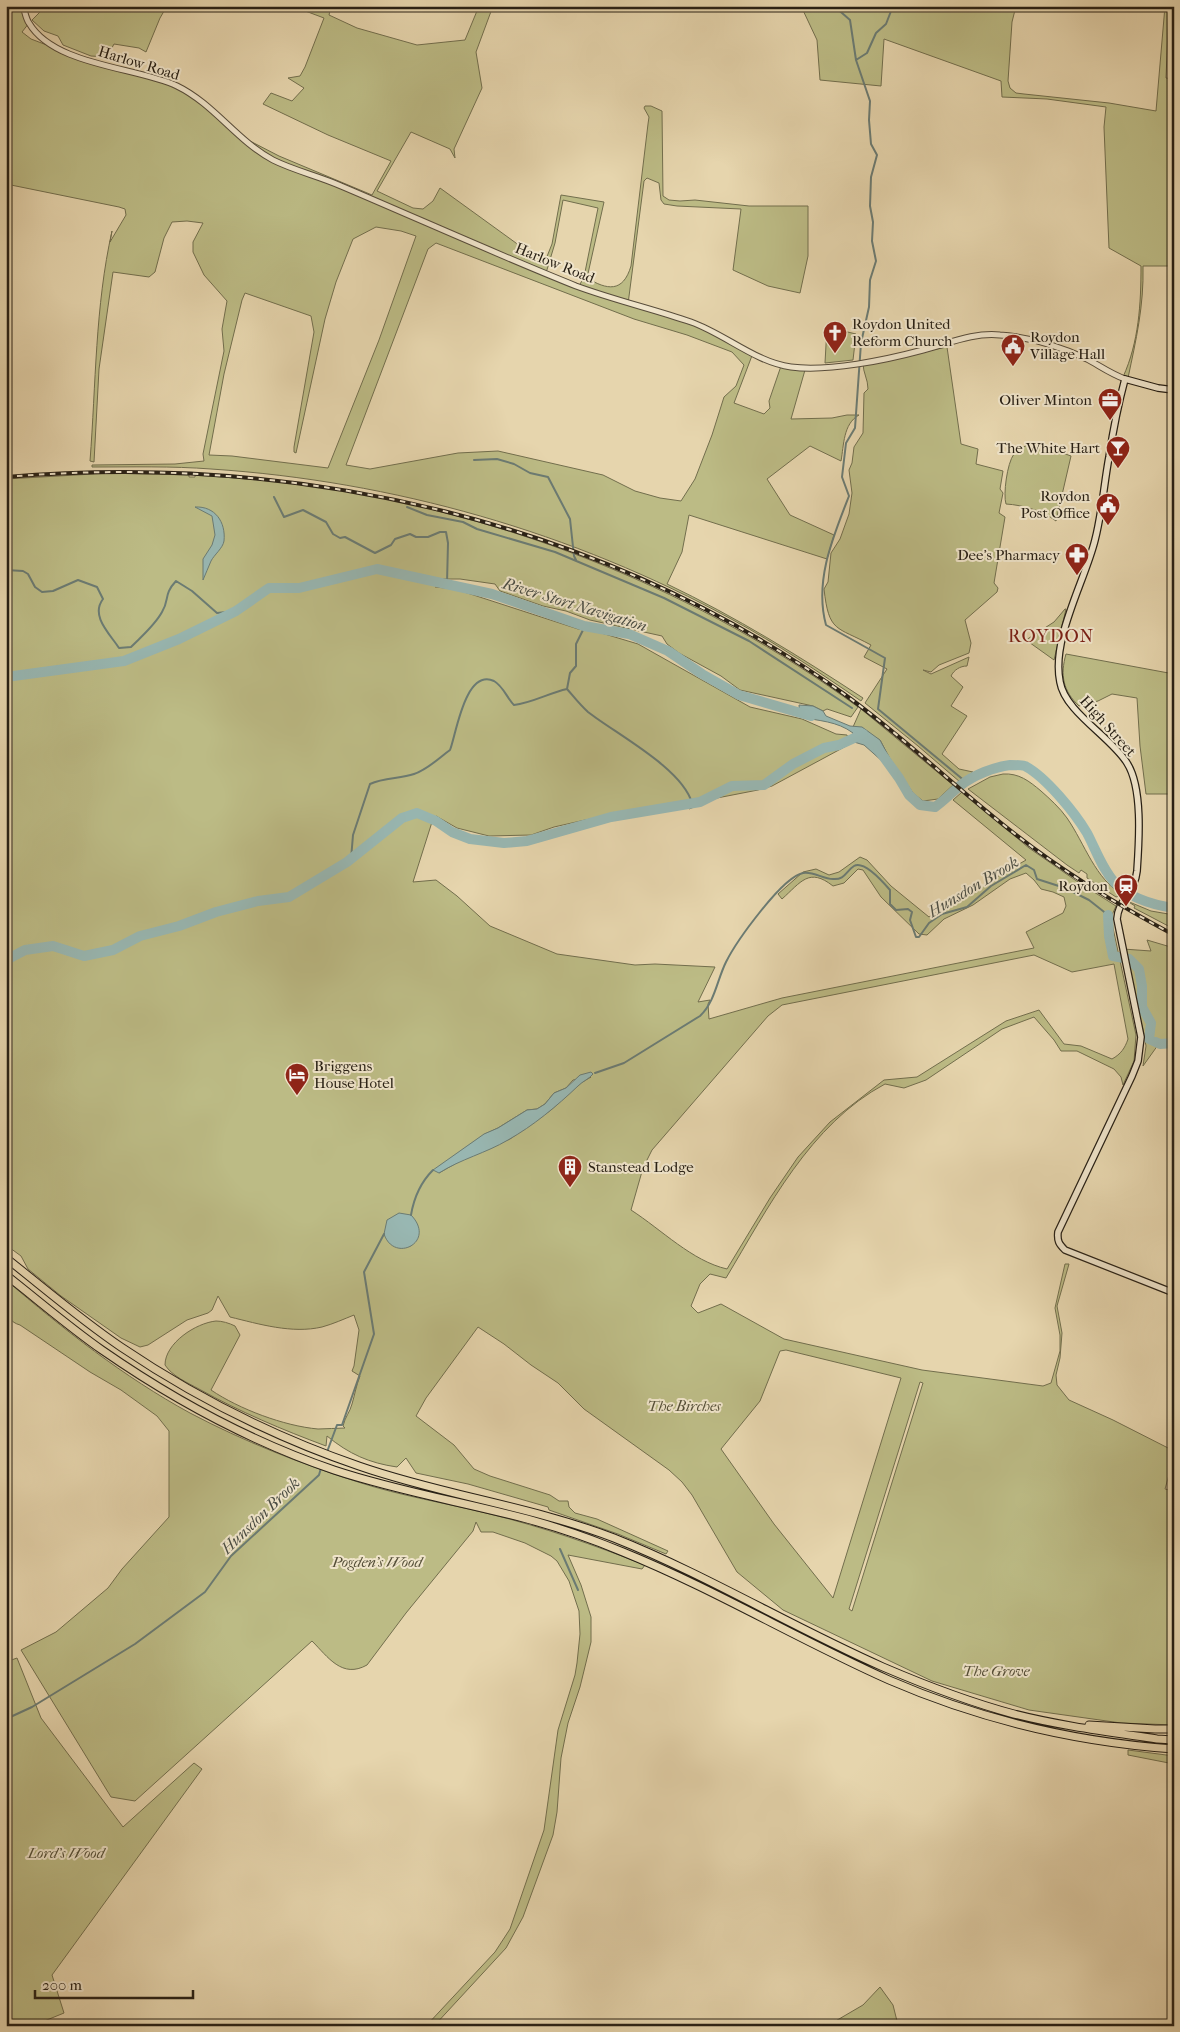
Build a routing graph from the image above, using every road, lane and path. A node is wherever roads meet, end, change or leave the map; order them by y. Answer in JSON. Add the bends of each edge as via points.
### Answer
{"nodes":[{"id":1,"x":23,"y":6,"type":"edge"},
{"id":2,"x":1125,"y":379,"type":"junction"},
{"id":3,"x":1174,"y":390,"type":"edge"},
{"id":4,"x":6,"y":1258,"type":"edge"},
{"id":5,"x":6,"y":1275,"type":"edge"},
{"id":6,"x":1174,"y":1294,"type":"edge"},
{"id":7,"x":1052,"y":1722,"type":"junction"},
{"id":8,"x":1174,"y":1729,"type":"edge"},
{"id":9,"x":1049,"y":1731,"type":"junction"},
{"id":10,"x":1174,"y":1740,"type":"edge"},
{"id":11,"x":1174,"y":1749,"type":"edge"},
{"id":12,"x":1174,"y":1754,"type":"edge"}],
"edges":[{"from":1,"to":2,"type":"street","name":"Harlow Road","via":[[29,24],[54,47],[100,65],[176,86],[197,98],[244,141],[292,169],[338,184],[578,287],[700,326],[775,363],[804,368],[832,367],[998,334],[1070,353]]},
{"from":2,"to":3,"type":"main road"},
{"from":2,"to":6,"type":"main road","name":"High Street","via":[[1095,540],[1072,604],[1058,672],[1069,702],[1118,752],[1133,775],[1137,799],[1136,882],[1119,909],[1117,919],[1141,1037],[1138,1061],[1058,1238],[1065,1250]]},
{"from":4,"to":7,"type":"highway","via":[[123,1349],[221,1407],[278,1435],[340,1459],[551,1517],[613,1538],[714,1583],[885,1668],[976,1703]]},
{"from":5,"to":9,"type":"highway","via":[[100,1349],[151,1382],[211,1417],[271,1445],[336,1470],[575,1534],[658,1568],[892,1681],[972,1711]]},
{"from":7,"to":8,"type":"highway"},
{"from":7,"to":10,"type":"highway"},
{"from":9,"to":11,"type":"highway"},
{"from":9,"to":12,"type":"highway","via":[[1098,1743]]}]}
